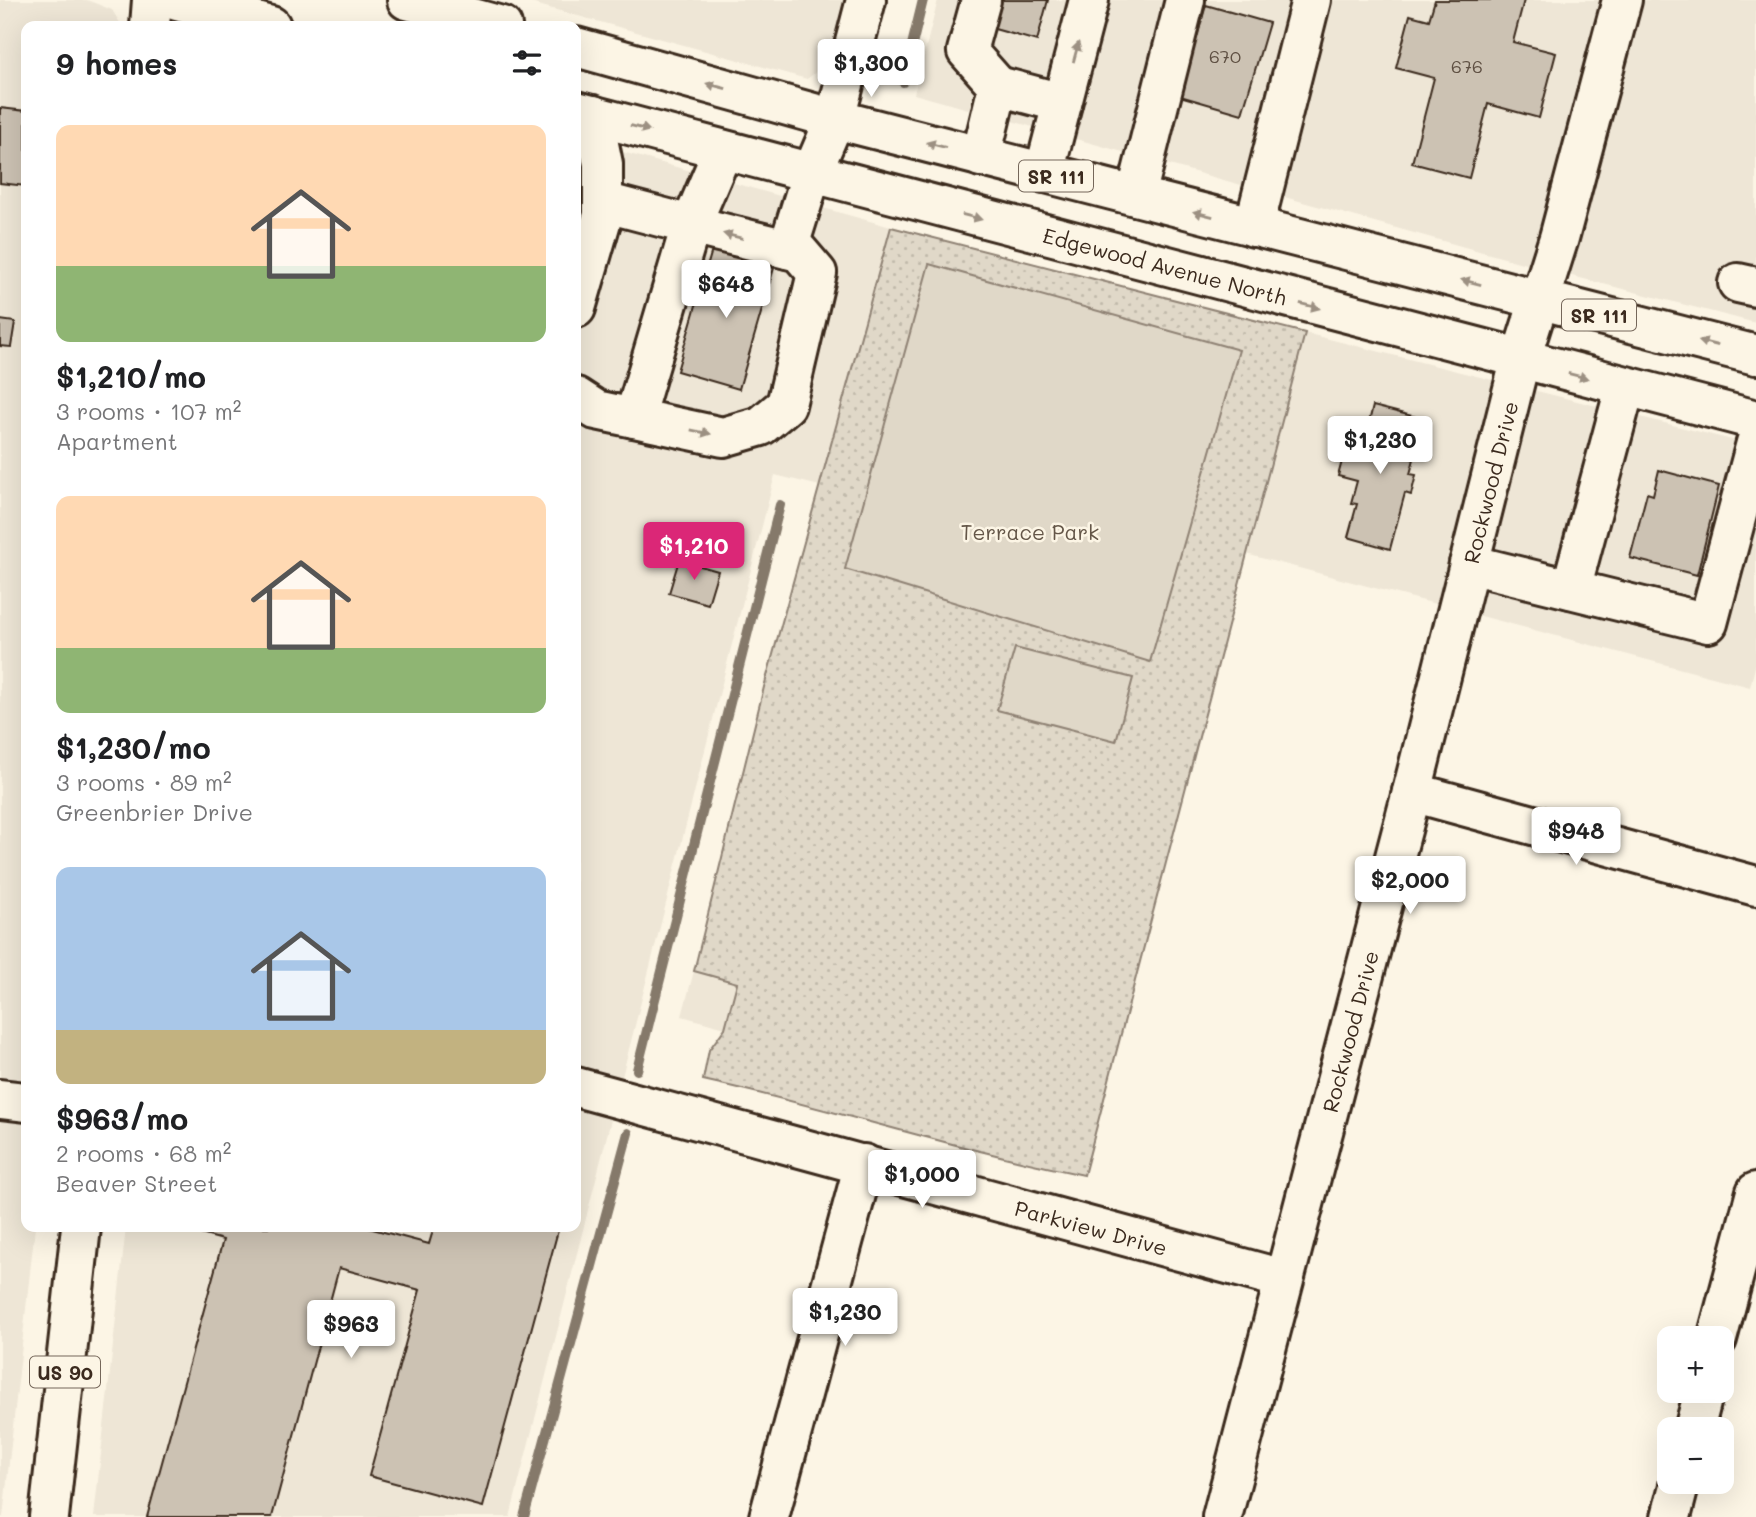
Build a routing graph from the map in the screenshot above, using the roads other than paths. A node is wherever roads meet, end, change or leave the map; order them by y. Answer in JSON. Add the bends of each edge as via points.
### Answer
{"nodes":[{"id":1,"x":152,"y":0,"type":"edge"},
{"id":2,"x":177,"y":0,"type":"edge"},
{"id":3,"x":407,"y":0,"type":"edge"},
{"id":4,"x":866,"y":0,"type":"edge"},
{"id":5,"x":981,"y":0,"type":"edge"},
{"id":6,"x":1089,"y":0,"type":"edge"},
{"id":7,"x":1185,"y":0,"type":"edge"},
{"id":8,"x":1311,"y":0,"type":"edge"},
{"id":9,"x":1622,"y":0,"type":"edge"},
{"id":10,"x":217,"y":13,"type":"edge"},
{"id":11,"x":150,"y":21,"type":"edge"},
{"id":12,"x":250,"y":21,"type":"edge"},
{"id":13,"x":484,"y":21,"type":"edge"},
{"id":14,"x":581,"y":48,"type":"edge"},
{"id":15,"x":998,"y":86,"type":"junction"},
{"id":16,"x":1062,"y":103,"type":"junction"},
{"id":17,"x":584,"y":113,"type":"edge"},
{"id":18,"x":835,"y":118,"type":"junction"},
{"id":19,"x":723,"y":150,"type":"junction"},
{"id":20,"x":981,"y":157,"type":"junction"},
{"id":21,"x":1044,"y":173,"type":"junction"},
{"id":22,"x":811,"y":174,"type":"junction"},
{"id":23,"x":1136,"y":196,"type":"junction"},
{"id":24,"x":603,"y":202,"type":"junction"},
{"id":25,"x":691,"y":226,"type":"junction"},
{"id":26,"x":1254,"y":227,"type":"junction"},
{"id":27,"x":788,"y":249,"type":"junction"},
{"id":28,"x":581,"y":291,"type":"edge"},
{"id":29,"x":1537,"y":299,"type":"junction"},
{"id":30,"x":1756,"y":355,"type":"edge"},
{"id":31,"x":1520,"y":361,"type":"junction"},
{"id":32,"x":1625,"y":388,"type":"junction"},
{"id":33,"x":581,"y":400,"type":"edge"},
{"id":34,"x":634,"y":418,"type":"junction"},
{"id":35,"x":1756,"y":421,"type":"edge"},
{"id":36,"x":1756,"y":443,"type":"edge"},
{"id":37,"x":1469,"y":564,"type":"junction"},
{"id":38,"x":1572,"y":589,"type":"junction"},
{"id":39,"x":1412,"y":792,"type":"junction"},
{"id":40,"x":1756,"y":886,"type":"edge"},
{"id":41,"x":581,"y":1088,"type":"edge"},
{"id":42,"x":0,"y":1099,"type":"edge"},
{"id":43,"x":21,"y":1101,"type":"edge"},
{"id":44,"x":864,"y":1164,"type":"junction"},
{"id":45,"x":1756,"y":1192,"type":"edge"},
{"id":46,"x":79,"y":1232,"type":"edge"},
{"id":47,"x":1283,"y":1279,"type":"junction"},
{"id":48,"x":1720,"y":1326,"type":"edge"},
{"id":49,"x":1677,"y":1494,"type":"edge"},
{"id":50,"x":49,"y":1517,"type":"edge"},
{"id":51,"x":769,"y":1517,"type":"edge"},
{"id":52,"x":1222,"y":1517,"type":"edge"},
{"id":53,"x":1671,"y":1517,"type":"edge"}],
"edges":[{"from":1,"to":11,"type":"street"},
{"from":2,"to":10,"type":"street"},
{"from":3,"to":13,"type":"street"},
{"from":4,"to":18,"type":"street"},
{"from":5,"to":15,"type":"street","via":[[967,51]]},
{"from":16,"to":6,"type":"street","one_way":true},
{"from":7,"to":23,"type":"street"},
{"from":8,"to":26,"type":"street"},
{"from":9,"to":29,"type":"street","name":"Rockwood Drive","via":[[1559,238]]},
{"from":10,"to":12,"type":"street"},
{"from":18,"to":14,"type":"street","number":"SR 111","one_way":true},
{"from":15,"to":16,"type":"street"},
{"from":15,"to":20,"type":"street"},
{"from":16,"to":21,"type":"street"},
{"from":17,"to":19,"type":"street","name":"Edgewood Avenue North","one_way":true},
{"from":17,"to":24,"type":"street","via":[[603,164]]},
{"from":20,"to":18,"type":"street","number":"SR 111","one_way":true},
{"from":18,"to":22,"type":"street"},
{"from":19,"to":22,"type":"street","name":"Edgewood Avenue North"},
{"from":19,"to":25,"type":"street"},
{"from":20,"to":21,"type":"street","number":"SR 111"},
{"from":21,"to":23,"type":"street","number":"SR 111"},
{"from":22,"to":27,"type":"street"},
{"from":22,"to":31,"type":"street","name":"Edgewood Avenue North","one_way":true},
{"from":26,"to":23,"type":"street","number":"SR 111","one_way":true},
{"from":24,"to":25,"type":"street"},
{"from":24,"to":28,"type":"street"},
{"from":27,"to":25,"type":"street","one_way":true},
{"from":25,"to":34,"type":"street"},
{"from":29,"to":26,"type":"street","number":"SR 111","one_way":true},
{"from":34,"to":27,"type":"street","one_way":true,"via":[[723,437],[761,426],[786,405],[817,273],[799,252]]},
{"from":30,"to":29,"type":"street","number":"SR 111","one_way":true},
{"from":29,"to":31,"type":"street","name":"Rockwood Drive"},
{"from":31,"to":32,"type":"street","name":"Edgewood Avenue North","one_way":true},
{"from":31,"to":37,"type":"street","name":"Rockwood Drive"},
{"from":32,"to":35,"type":"street","name":"Edgewood Avenue North"},
{"from":32,"to":38,"type":"street"},
{"from":33,"to":34,"type":"street","via":[[596,410]]},
{"from":36,"to":38,"type":"street","via":[[1708,623]]},
{"from":37,"to":38,"type":"street"},
{"from":37,"to":39,"type":"street","name":"Rockwood Drive"},
{"from":39,"to":40,"type":"street"},
{"from":39,"to":47,"type":"street","name":"Rockwood Drive"},
{"from":41,"to":44,"type":"street","name":"Parkview Drive"},
{"from":42,"to":43,"type":"street"},
{"from":44,"to":47,"type":"street","name":"Parkview Drive"},
{"from":44,"to":51,"type":"street"},
{"from":45,"to":48,"type":"street"},
{"from":46,"to":50,"type":"street","number":"US 90"},
{"from":47,"to":52,"type":"street","name":"Rockwood Drive"},
{"from":49,"to":53,"type":"street"}]}
